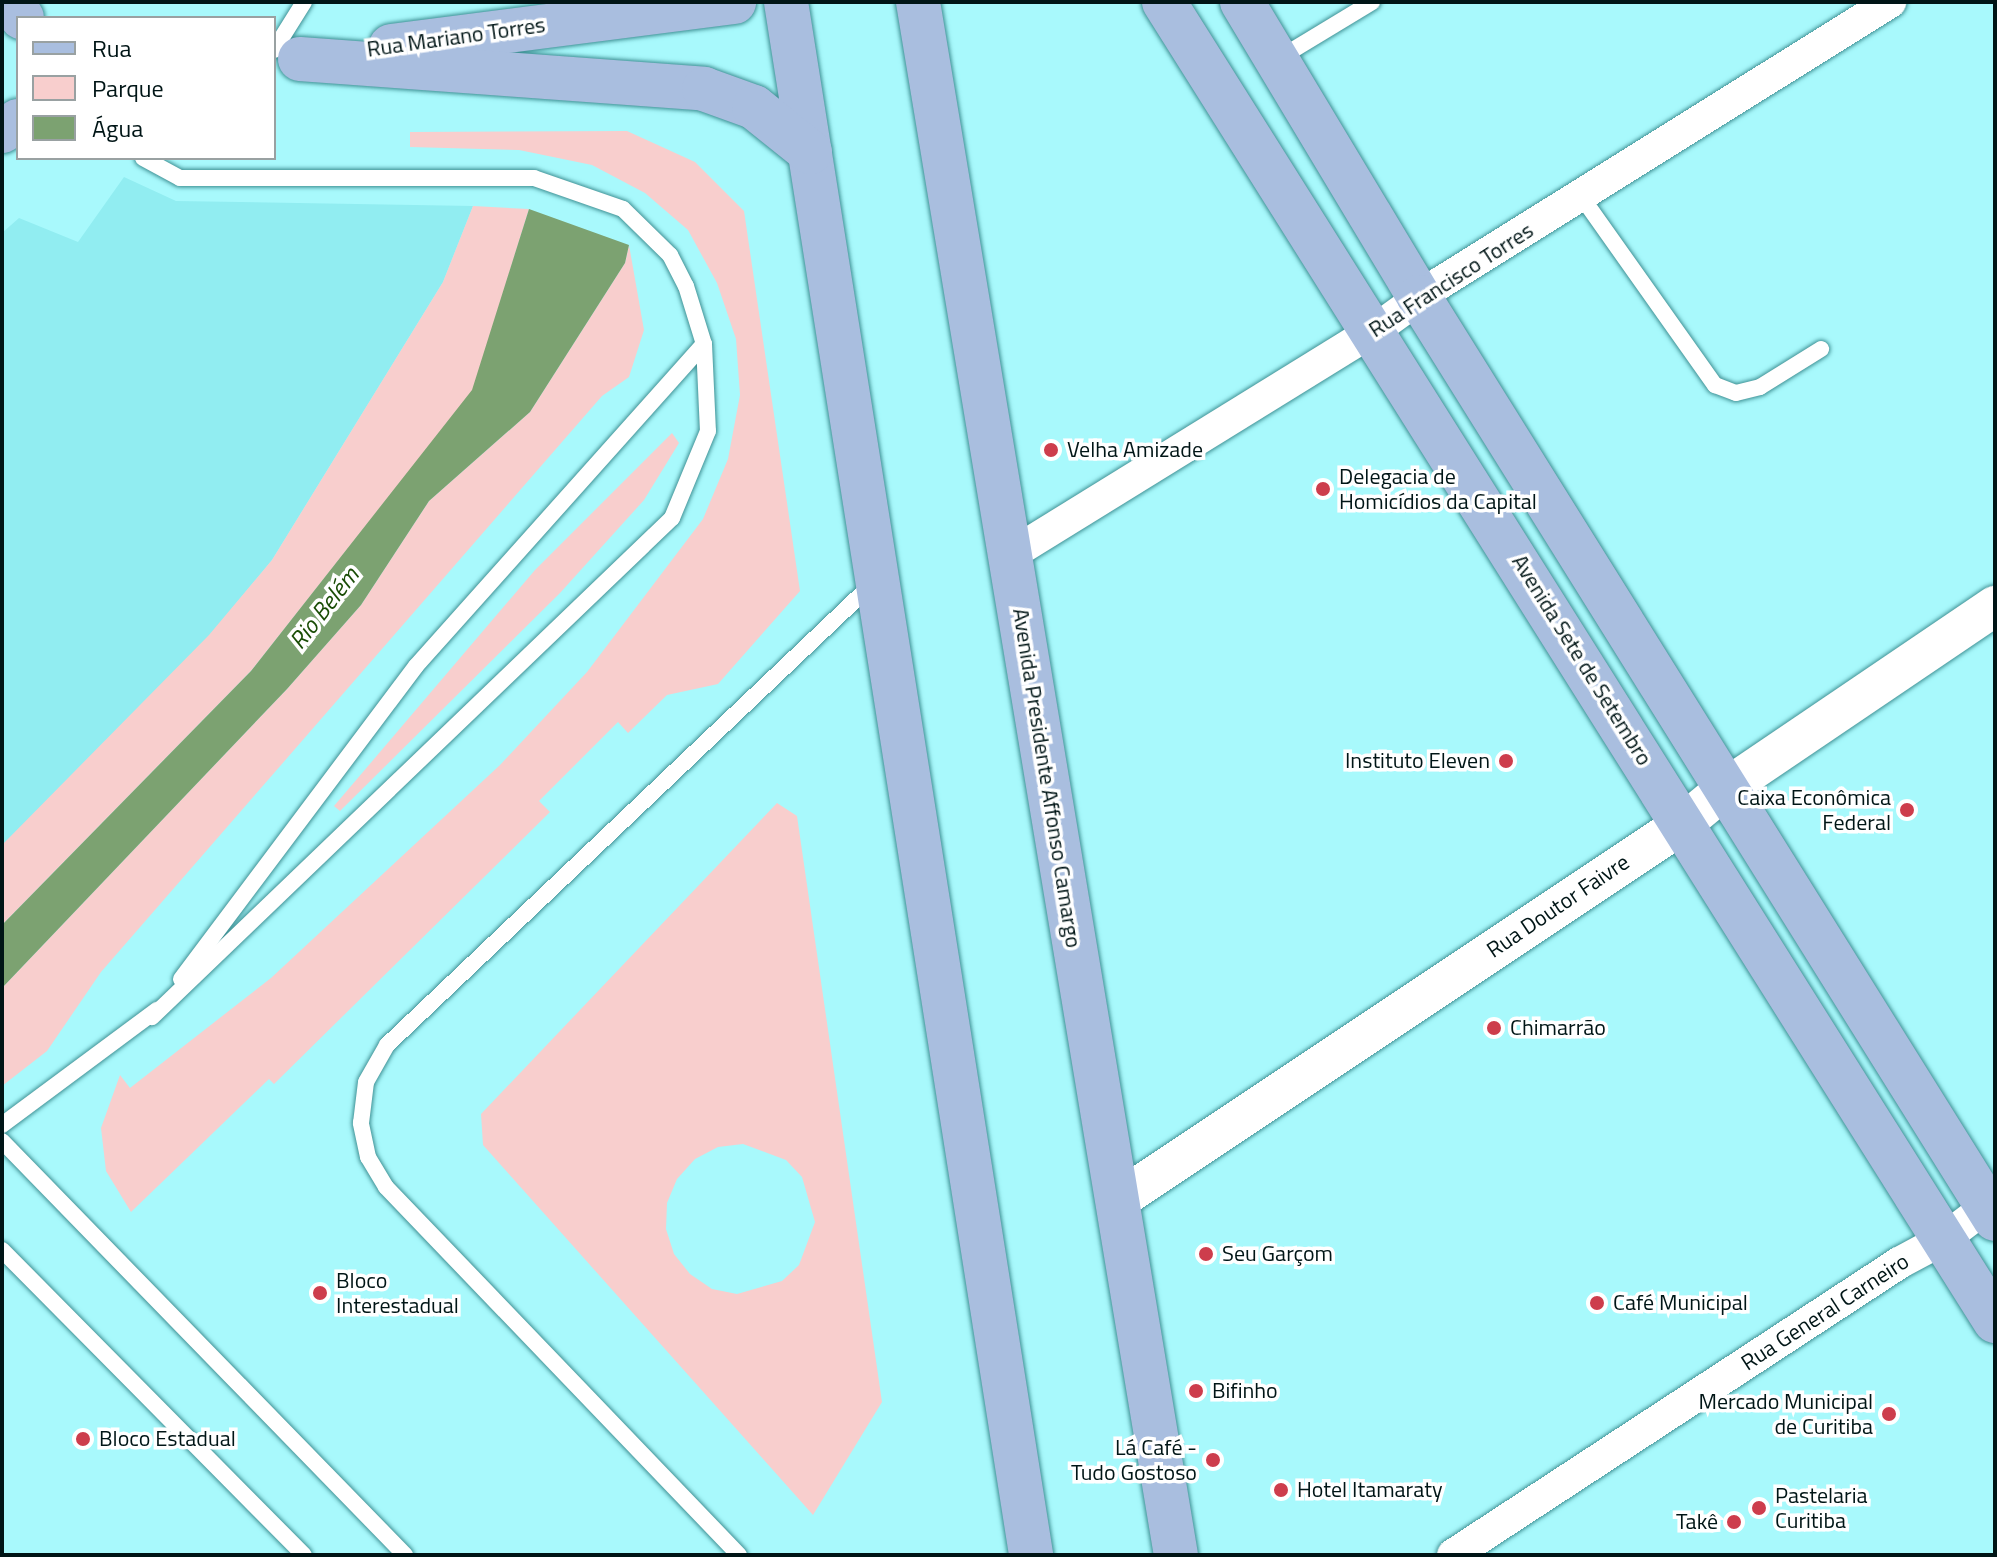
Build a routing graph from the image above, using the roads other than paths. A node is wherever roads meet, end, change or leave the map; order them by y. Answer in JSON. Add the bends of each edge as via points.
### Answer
{"nodes":[{"id":1,"x":304,"y":2,"type":"edge"},
{"id":2,"x":734,"y":2,"type":"edge"},
{"id":3,"x":786,"y":2,"type":"edge"},
{"id":4,"x":918,"y":2,"type":"edge"},
{"id":5,"x":1164,"y":2,"type":"edge"},
{"id":6,"x":1242,"y":2,"type":"edge"},
{"id":7,"x":1372,"y":2,"type":"edge"},
{"id":8,"x":1890,"y":2,"type":"edge"},
{"id":9,"x":611,"y":9,"type":"edge"},
{"id":10,"x":283,"y":57,"type":"edge"},
{"id":11,"x":1277,"y":59,"type":"junction"},
{"id":12,"x":810,"y":152,"type":"junction"},
{"id":13,"x":147,"y":160,"type":"edge"},
{"id":14,"x":1581,"y":196,"type":"junction"},
{"id":15,"x":1419,"y":297,"type":"junction"},
{"id":16,"x":1375,"y":330,"type":"junction"},
{"id":17,"x":704,"y":344,"type":"junction"},
{"id":18,"x":1821,"y":349,"type":"dead end"},
{"id":19,"x":1010,"y":555,"type":"junction"},
{"id":20,"x":877,"y":579,"type":"junction"},
{"id":21,"x":1995,"y":606,"type":"edge"},
{"id":22,"x":1726,"y":788,"type":"junction"},
{"id":23,"x":1684,"y":823,"type":"junction"},
{"id":24,"x":152,"y":1017,"type":"junction"},
{"id":25,"x":2,"y":1125,"type":"edge"},
{"id":26,"x":2,"y":1141,"type":"edge"},
{"id":27,"x":1117,"y":1201,"type":"junction"},
{"id":28,"x":1992,"y":1208,"type":"edge"},
{"id":29,"x":1944,"y":1239,"type":"junction"},
{"id":30,"x":2,"y":1250,"type":"edge"},
{"id":31,"x":1995,"y":1321,"type":"edge"},
{"id":32,"x":304,"y":1555,"type":"edge"},
{"id":33,"x":405,"y":1555,"type":"edge"},
{"id":34,"x":739,"y":1555,"type":"edge"},
{"id":35,"x":1031,"y":1555,"type":"edge"},
{"id":36,"x":1176,"y":1555,"type":"edge"},
{"id":37,"x":1453,"y":1555,"type":"edge"}],
"edges":[{"from":1,"to":10,"type":"lane"},
{"from":2,"to":9,"type":"main road","name":"Rua Mariano Torres"},
{"from":3,"to":12,"type":"main road"},
{"from":4,"to":19,"type":"main road","name":"Avenida Presidente Affonso Camargo"},
{"from":5,"to":16,"type":"main road","name":"Avenida Sete de Setembro"},
{"from":6,"to":11,"type":"main road"},
{"from":7,"to":11,"type":"lane"},
{"from":8,"to":14,"type":"street","name":"Rua Francisco Torres"},
{"from":9,"to":10,"type":"main road","name":"Rua Mariano Torres"},
{"from":10,"to":12,"type":"main road","via":[[704,89],[754,107]]},
{"from":11,"to":15,"type":"main road"},
{"from":12,"to":20,"type":"main road"},
{"from":13,"to":17,"type":"lane","via":[[180,178],[534,178],[592,195],[623,209],[670,255]]},
{"from":14,"to":15,"type":"street","name":"Rua Francisco Torres"},
{"from":14,"to":18,"type":"lane","via":[[1715,385],[1736,393],[1760,387]]},
{"from":15,"to":16,"type":"street","name":"Rua Francisco Torres"},
{"from":15,"to":22,"type":"main road"},
{"from":16,"to":19,"type":"street","name":"Rua Francisco Torres"},
{"from":16,"to":23,"type":"main road","name":"Avenida Sete de Setembro"},
{"from":17,"to":24,"type":"lane","via":[[416,666]]},
{"from":17,"to":24,"type":"lane","via":[[708,431],[672,518]]},
{"from":19,"to":27,"type":"main road","name":"Avenida Presidente Affonso Camargo"},
{"from":20,"to":34,"type":"lane","via":[[387,1045],[366,1082],[361,1123],[368,1157],[386,1187]]},
{"from":20,"to":35,"type":"main road"},
{"from":21,"to":22,"type":"street","name":"Rua Doutor Faivre"},
{"from":22,"to":23,"type":"street","name":"Rua Doutor Faivre"},
{"from":22,"to":28,"type":"main road"},
{"from":23,"to":27,"type":"street","name":"Rua Doutor Faivre"},
{"from":23,"to":29,"type":"main road","name":"Avenida Sete de Setembro"},
{"from":24,"to":25,"type":"lane"},
{"from":26,"to":33,"type":"lane"},
{"from":27,"to":36,"type":"main road","name":"Avenida Presidente Affonso Camargo"},
{"from":28,"to":29,"type":"street","name":"Rua General Carneiro"},
{"from":29,"to":31,"type":"main road","name":"Avenida Sete de Setembro"},
{"from":29,"to":37,"type":"street","name":"Rua General Carneiro","via":[[1899,1263]]},
{"from":30,"to":32,"type":"lane"}]}
